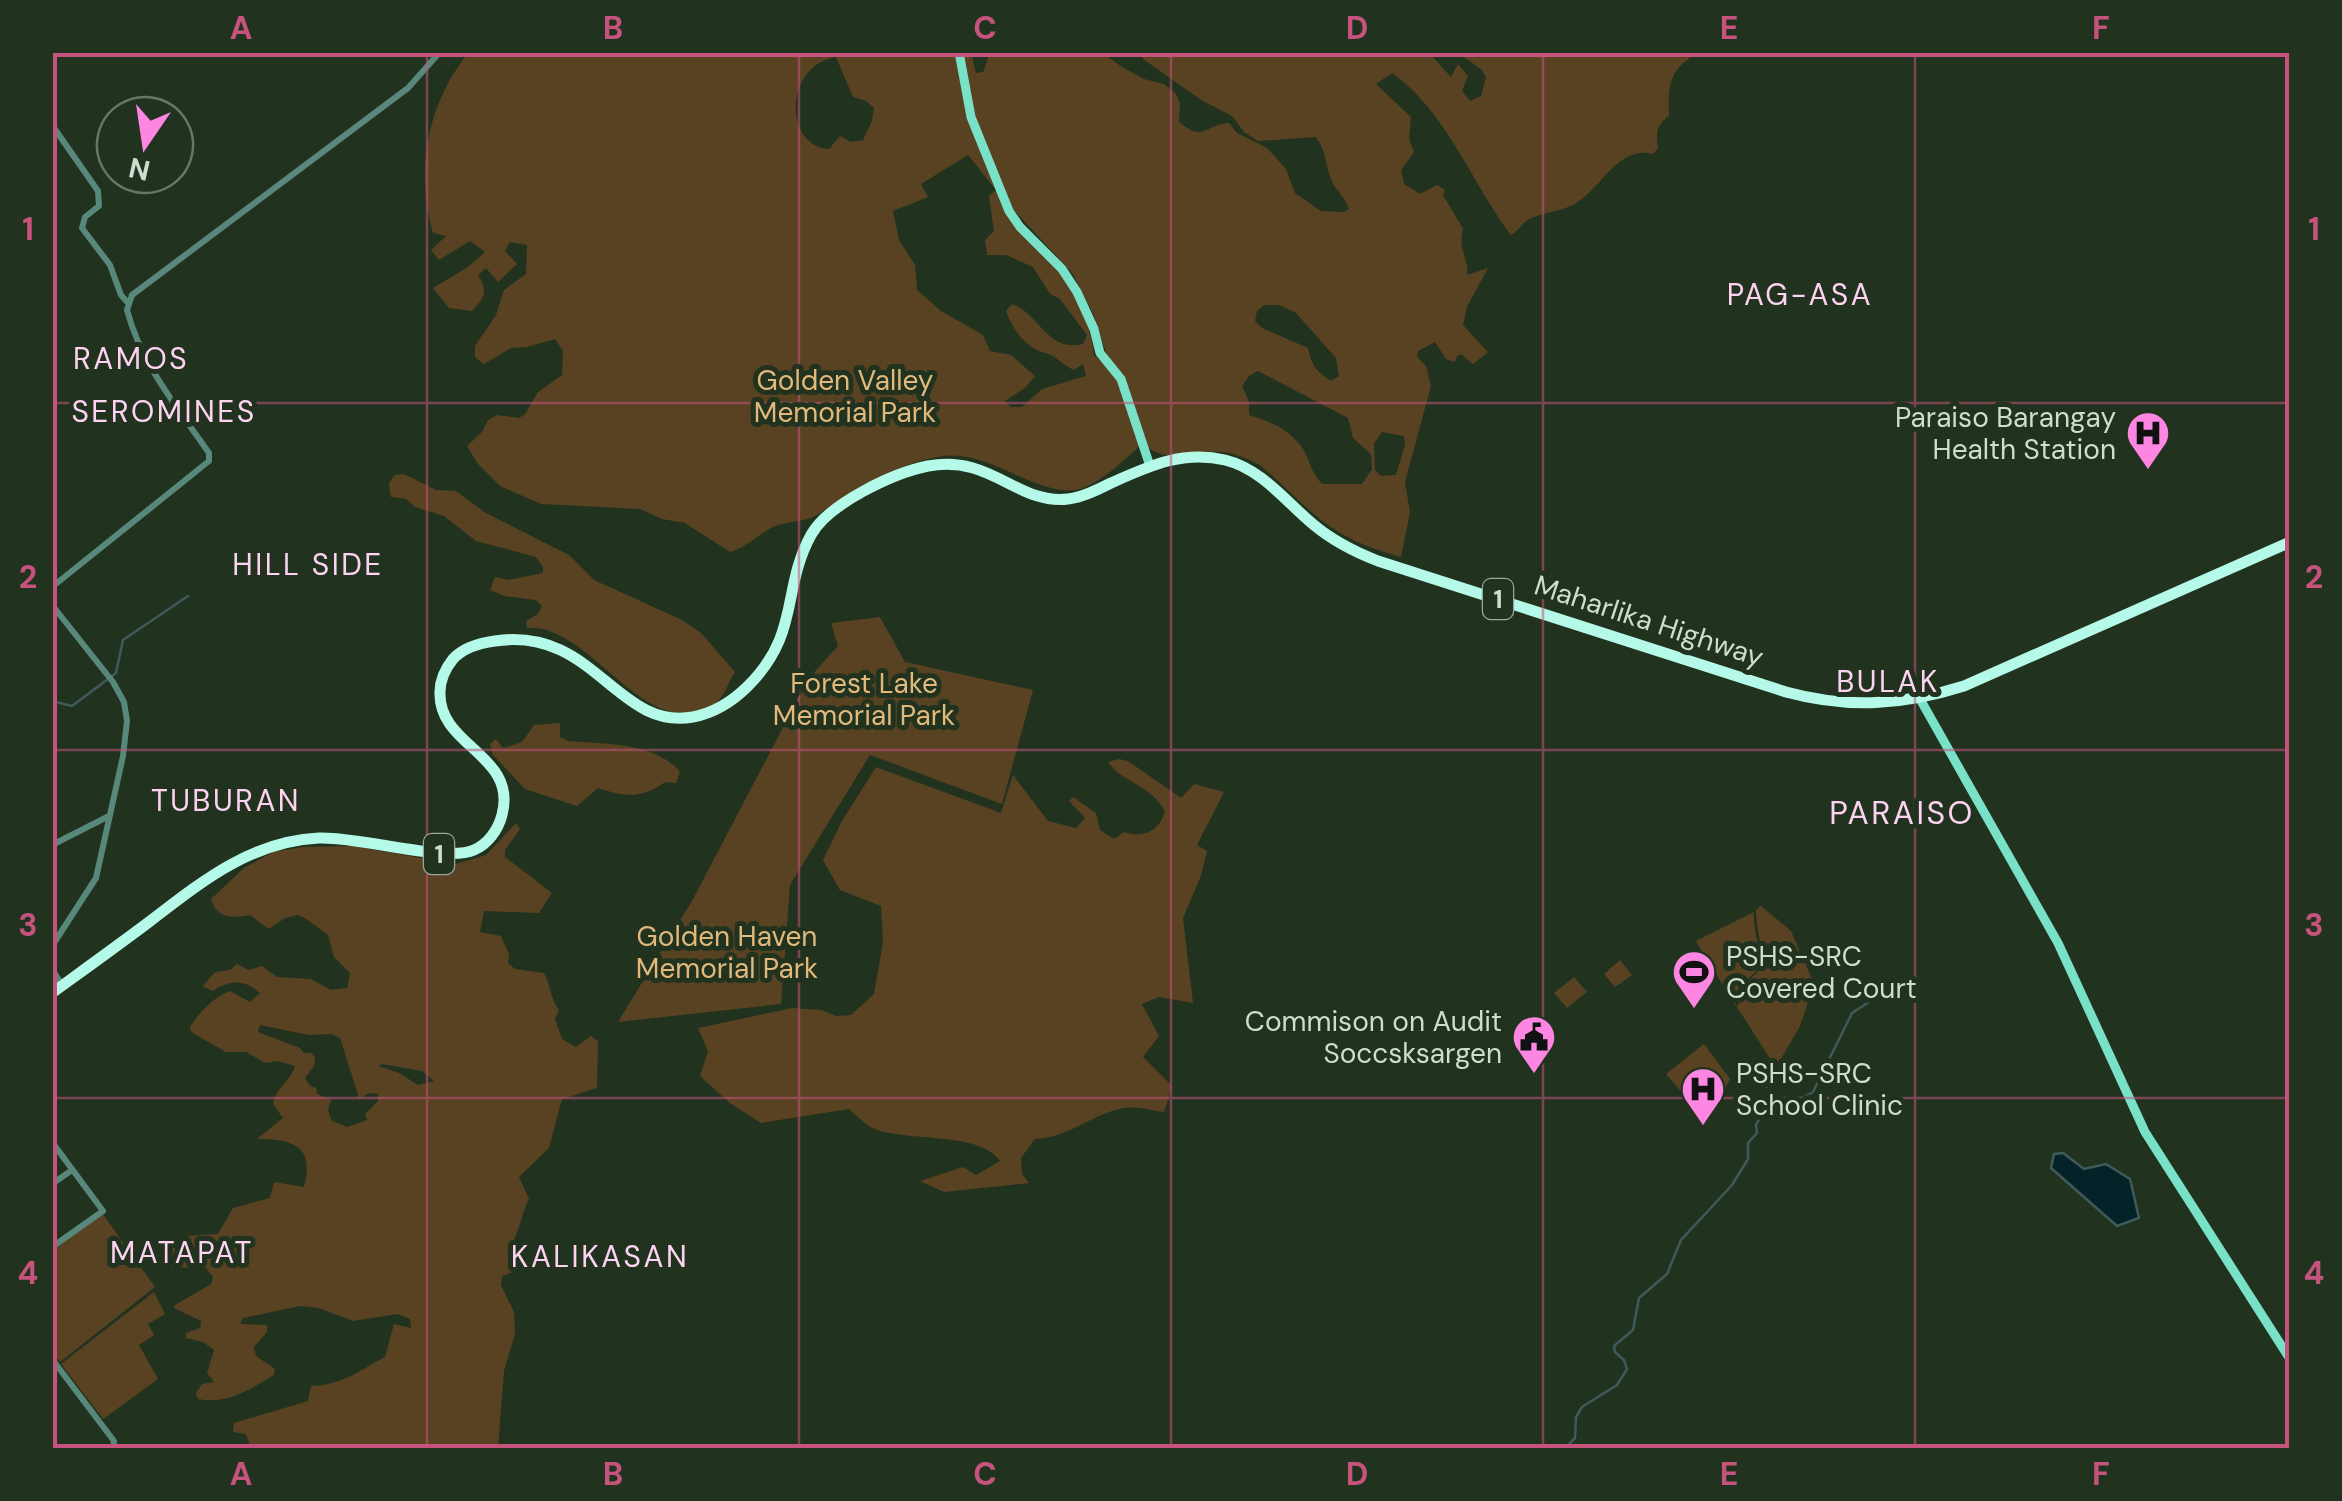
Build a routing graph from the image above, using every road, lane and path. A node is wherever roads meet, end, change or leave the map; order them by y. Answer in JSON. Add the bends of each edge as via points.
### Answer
{"nodes":[{"id":1,"x":440,"y":52,"type":"edge"},
{"id":2,"x":959,"y":52,"type":"edge"},
{"id":3,"x":52,"y":126,"type":"edge"},
{"id":4,"x":128,"y":303,"type":"junction"},
{"id":5,"x":1150,"y":466,"type":"junction"},
{"id":6,"x":2290,"y":542,"type":"edge"},
{"id":7,"x":52,"y":587,"type":"edge"},
{"id":8,"x":52,"y":605,"type":"edge"},
{"id":9,"x":1920,"y":699,"type":"junction"},
{"id":10,"x":109,"y":816,"type":"junction"},
{"id":11,"x":52,"y":845,"type":"edge"},
{"id":12,"x":52,"y":946,"type":"edge"},
{"id":13,"x":52,"y":970,"type":"edge"},
{"id":14,"x":58,"y":990,"type":"edge"},
{"id":15,"x":52,"y":1142,"type":"edge"},
{"id":16,"x":72,"y":1170,"type":"junction"},
{"id":17,"x":52,"y":1184,"type":"edge"},
{"id":18,"x":52,"y":1247,"type":"edge"},
{"id":19,"x":52,"y":1359,"type":"edge"},
{"id":20,"x":2290,"y":1359,"type":"edge"},
{"id":21,"x":114,"y":1447,"type":"edge"}],
"edges":[{"from":1,"to":4,"type":"street","via":[[417,81]]},
{"from":2,"to":5,"type":"main road","via":[[971,117],[1008,211],[1070,279],[1100,353],[1121,379]]},
{"from":3,"to":4,"type":"street","via":[[98,190],[100,203],[82,228]]},
{"from":4,"to":7,"type":"street","via":[[160,384],[208,450],[209,461]]},
{"from":5,"to":9,"type":"highway","name":"Maharlika Highway","number":"1","via":[[1191,456],[1236,463],[1362,554],[1786,692],[1849,704]]},
{"from":5,"to":14,"type":"highway","name":"Maharlika Highway","number":"1","via":[[1060,500],[952,463],[905,472],[840,506],[816,527],[805,549],[777,649],[731,700],[691,718],[651,714],[585,662],[546,644],[506,640],[464,650],[444,672],[439,694],[448,725],[489,760],[502,785],[502,816],[481,846],[451,855],[320,838],[267,847],[210,876]]},
{"from":6,"to":9,"type":"highway","name":"Maharlika Highway","number":"1","via":[[2016,665]]},
{"from":8,"to":10,"type":"street","via":[[124,702],[123,756]]},
{"from":9,"to":20,"type":"main road","via":[[2058,943],[2153,1146]]},
{"from":10,"to":11,"type":"street"},
{"from":10,"to":12,"type":"street","via":[[93,886]]},
{"from":13,"to":14,"type":"street"},
{"from":15,"to":16,"type":"street"},
{"from":16,"to":17,"type":"street"},
{"from":16,"to":18,"type":"street","via":[[103,1211]]},
{"from":19,"to":21,"type":"street"}]}
